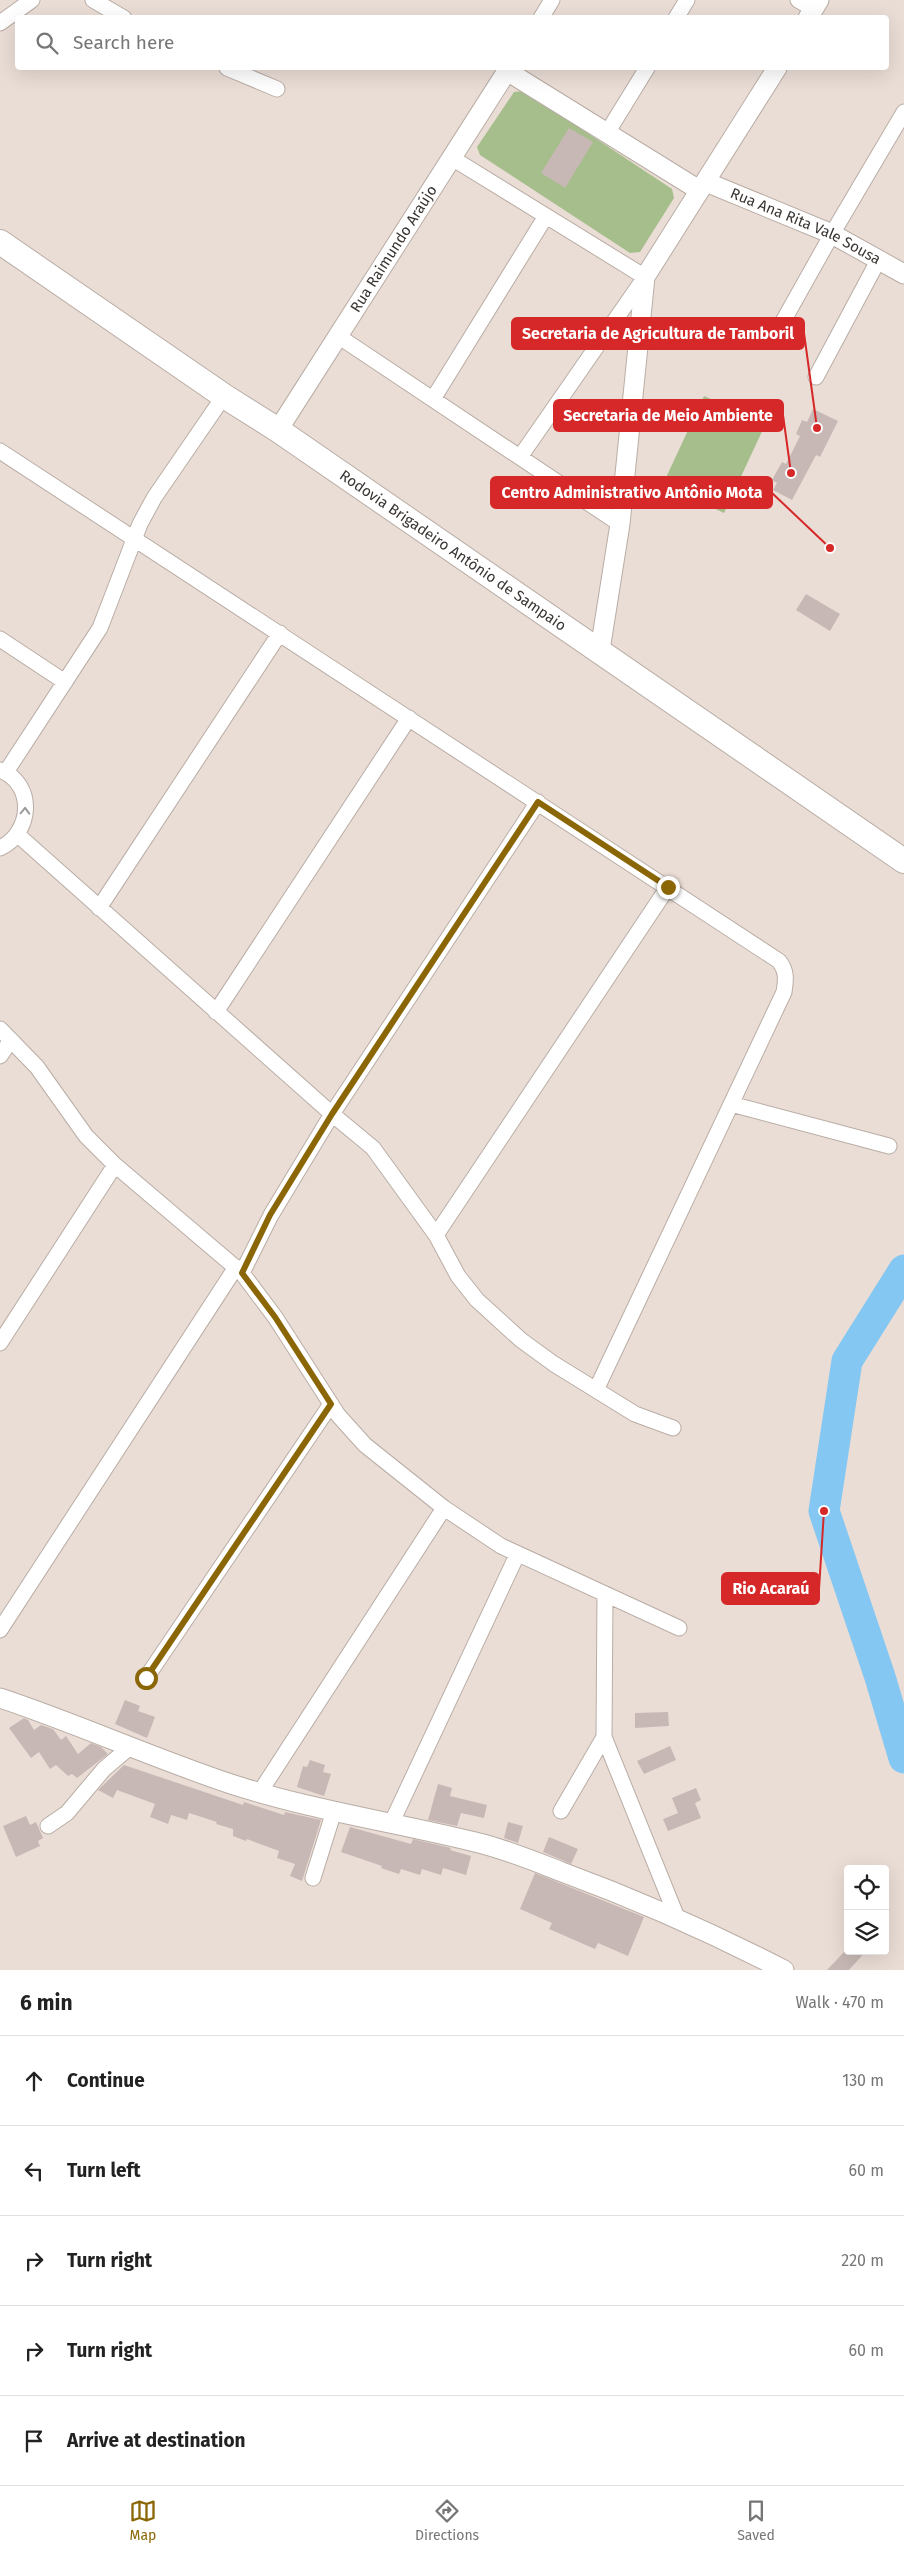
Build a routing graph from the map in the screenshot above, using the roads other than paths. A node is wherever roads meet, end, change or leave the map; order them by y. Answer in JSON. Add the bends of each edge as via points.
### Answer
{"nodes":[{"id":1,"x":32,"y":0,"type":"edge"},
{"id":2,"x":93,"y":0,"type":"edge"},
{"id":3,"x":552,"y":0,"type":"edge"},
{"id":4,"x":687,"y":0,"type":"edge"},
{"id":5,"x":119,"y":15,"type":"edge"},
{"id":6,"x":543,"y":15,"type":"edge"},
{"id":7,"x":678,"y":15,"type":"edge"},
{"id":8,"x":0,"y":23,"type":"edge"},
{"id":9,"x":232,"y":70,"type":"edge"},
{"id":10,"x":507,"y":70,"type":"edge"},
{"id":11,"x":510,"y":70,"type":"edge"},
{"id":12,"x":646,"y":70,"type":"edge"},
{"id":13,"x":776,"y":70,"type":"edge"},
{"id":14,"x":277,"y":89,"type":"dead end"},
{"id":15,"x":904,"y":112,"type":"edge"},
{"id":16,"x":607,"y":133,"type":"junction"},
{"id":17,"x":452,"y":158,"type":"junction"},
{"id":18,"x":702,"y":186,"type":"junction"},
{"id":19,"x":546,"y":216,"type":"junction"},
{"id":20,"x":832,"y":234,"type":"junction"},
{"id":21,"x":0,"y":242,"type":"edge"},
{"id":22,"x":879,"y":259,"type":"junction"},
{"id":23,"x":904,"y":274,"type":"edge"},
{"id":24,"x":645,"y":277,"type":"junction"},
{"id":25,"x":338,"y":336,"type":"junction"},
{"id":26,"x":772,"y":341,"type":"dead end"},
{"id":27,"x":816,"y":377,"type":"dead end"},
{"id":28,"x":224,"y":396,"type":"junction"},
{"id":29,"x":433,"y":398,"type":"junction"},
{"id":30,"x":278,"y":430,"type":"junction"},
{"id":31,"x":0,"y":451,"type":"edge"},
{"id":32,"x":520,"y":457,"type":"junction"},
{"id":33,"x":620,"y":524,"type":"junction"},
{"id":34,"x":135,"y":539,"type":"junction"},
{"id":35,"x":280,"y":633,"type":"junction"},
{"id":36,"x":0,"y":639,"type":"edge"},
{"id":37,"x":600,"y":650,"type":"junction"},
{"id":38,"x":65,"y":682,"type":"junction"},
{"id":39,"x":409,"y":718,"type":"junction"},
{"id":40,"x":3,"y":771,"type":"edge"},
{"id":41,"x":538,"y":802,"type":"junction"},
{"id":42,"x":18,"y":835,"type":"junction"},
{"id":43,"x":0,"y":848,"type":"edge"},
{"id":44,"x":904,"y":861,"type":"edge"},
{"id":45,"x":668,"y":887,"type":"junction"},
{"id":46,"x":99,"y":908,"type":"junction"},
{"id":47,"x":216,"y":1012,"type":"junction"},
{"id":48,"x":0,"y":1029,"type":"edge"},
{"id":49,"x":11,"y":1040,"type":"junction"},
{"id":50,"x":0,"y":1056,"type":"edge"},
{"id":51,"x":731,"y":1104,"type":"junction"},
{"id":52,"x":332,"y":1114,"type":"junction"},
{"id":53,"x":889,"y":1146,"type":"dead end"},
{"id":54,"x":115,"y":1165,"type":"junction"},
{"id":55,"x":436,"y":1235,"type":"junction"},
{"id":56,"x":239,"y":1270,"type":"junction"},
{"id":57,"x":0,"y":1343,"type":"edge"},
{"id":58,"x":596,"y":1390,"type":"junction"},
{"id":59,"x":331,"y":1404,"type":"junction"},
{"id":60,"x":673,"y":1428,"type":"dead end"},
{"id":61,"x":444,"y":1508,"type":"junction"},
{"id":62,"x":517,"y":1555,"type":"junction"},
{"id":63,"x":605,"y":1594,"type":"junction"},
{"id":64,"x":679,"y":1628,"type":"dead end"},
{"id":65,"x":0,"y":1630,"type":"edge"},
{"id":66,"x":146,"y":1678,"type":"dead end"},
{"id":67,"x":0,"y":1698,"type":"edge"},
{"id":68,"x":604,"y":1737,"type":"junction"},
{"id":69,"x":130,"y":1747,"type":"junction"},
{"id":70,"x":260,"y":1792,"type":"junction"},
{"id":71,"x":334,"y":1811,"type":"junction"},
{"id":72,"x":561,"y":1811,"type":"dead end"},
{"id":73,"x":391,"y":1824,"type":"junction"},
{"id":74,"x":48,"y":1826,"type":"dead end"},
{"id":75,"x":313,"y":1878,"type":"dead end"},
{"id":76,"x":678,"y":1920,"type":"junction"},
{"id":77,"x":784,"y":1970,"type":"edge"}],
"edges":[{"from":1,"to":8,"type":"street"},
{"from":2,"to":5,"type":"street"},
{"from":3,"to":6,"type":"street"},
{"from":4,"to":7,"type":"street"},
{"from":9,"to":14,"type":"street"},
{"from":10,"to":17,"type":"street","name":"Rua Raimundo Araújo"},
{"from":11,"to":16,"type":"street","name":"Rua Ana Rita Vale Sousa"},
{"from":12,"to":16,"type":"street"},
{"from":13,"to":18,"type":"street"},
{"from":15,"to":20,"type":"street"},
{"from":16,"to":18,"type":"street","name":"Rua Ana Rita Vale Sousa"},
{"from":17,"to":19,"type":"street"},
{"from":17,"to":25,"type":"street","name":"Rua Raimundo Araújo"},
{"from":18,"to":20,"type":"street","name":"Rua Ana Rita Vale Sousa"},
{"from":18,"to":24,"type":"street"},
{"from":19,"to":24,"type":"street"},
{"from":19,"to":29,"type":"street"},
{"from":20,"to":22,"type":"street","name":"Rua Ana Rita Vale Sousa"},
{"from":20,"to":26,"type":"street"},
{"from":21,"to":28,"type":"main road","name":"Rodovia Brigadeiro Antônio de Sampaio"},
{"from":22,"to":23,"type":"street","name":"Rua Ana Rita Vale Sousa"},
{"from":22,"to":27,"type":"street"},
{"from":24,"to":32,"type":"street"},
{"from":24,"to":33,"type":"street"},
{"from":25,"to":29,"type":"street"},
{"from":25,"to":30,"type":"street","name":"Rua Raimundo Araújo"},
{"from":28,"to":30,"type":"main road","name":"Rodovia Brigadeiro Antônio de Sampaio"},
{"from":28,"to":34,"type":"street","via":[[154,498]]},
{"from":29,"to":32,"type":"street"},
{"from":30,"to":37,"type":"main road","name":"Rodovia Brigadeiro Antônio de Sampaio"},
{"from":31,"to":34,"type":"street"},
{"from":32,"to":33,"type":"street"},
{"from":33,"to":37,"type":"street"},
{"from":34,"to":35,"type":"street"},
{"from":34,"to":38,"type":"street","via":[[100,628]]},
{"from":35,"to":39,"type":"street"},
{"from":35,"to":46,"type":"street"},
{"from":36,"to":38,"type":"street"},
{"from":37,"to":44,"type":"main road","name":"Rodovia Brigadeiro Antônio de Sampaio"},
{"from":38,"to":40,"type":"street"},
{"from":39,"to":41,"type":"street"},
{"from":39,"to":47,"type":"street"},
{"from":42,"to":40,"type":"street","one_way":true,"via":[[27,808],[24,794],[17,782]]},
{"from":41,"to":45,"type":"street"},
{"from":41,"to":52,"type":"street"},
{"from":42,"to":43,"type":"street"},
{"from":42,"to":46,"type":"street"},
{"from":45,"to":51,"type":"street","via":[[779,961],[785,972],[784,992]]},
{"from":45,"to":55,"type":"street"},
{"from":46,"to":47,"type":"street"},
{"from":47,"to":52,"type":"street"},
{"from":48,"to":49,"type":"street"},
{"from":49,"to":50,"type":"street"},
{"from":49,"to":54,"type":"street","via":[[37,1067],[86,1136]]},
{"from":51,"to":53,"type":"street"},
{"from":51,"to":58,"type":"street"},
{"from":52,"to":55,"type":"street","via":[[373,1148]]},
{"from":52,"to":56,"type":"street"},
{"from":54,"to":56,"type":"street"},
{"from":54,"to":57,"type":"street"},
{"from":55,"to":58,"type":"street","via":[[458,1276],[477,1300],[521,1340]]},
{"from":56,"to":59,"type":"street","via":[[275,1317]]},
{"from":56,"to":65,"type":"street"},
{"from":58,"to":60,"type":"street","via":[[635,1414]]},
{"from":59,"to":61,"type":"street","via":[[365,1445]]},
{"from":59,"to":66,"type":"street"},
{"from":61,"to":62,"type":"street"},
{"from":61,"to":70,"type":"street"},
{"from":62,"to":63,"type":"street"},
{"from":62,"to":73,"type":"street"},
{"from":63,"to":64,"type":"street"},
{"from":63,"to":68,"type":"street"},
{"from":67,"to":69,"type":"street"},
{"from":68,"to":72,"type":"street"},
{"from":68,"to":76,"type":"street"},
{"from":69,"to":70,"type":"street"},
{"from":69,"to":74,"type":"street","via":[[104,1769],[67,1813]]},
{"from":70,"to":71,"type":"street"},
{"from":71,"to":73,"type":"street"},
{"from":71,"to":75,"type":"street"},
{"from":73,"to":76,"type":"street","via":[[477,1842],[618,1893]]},
{"from":76,"to":77,"type":"street"}]}
